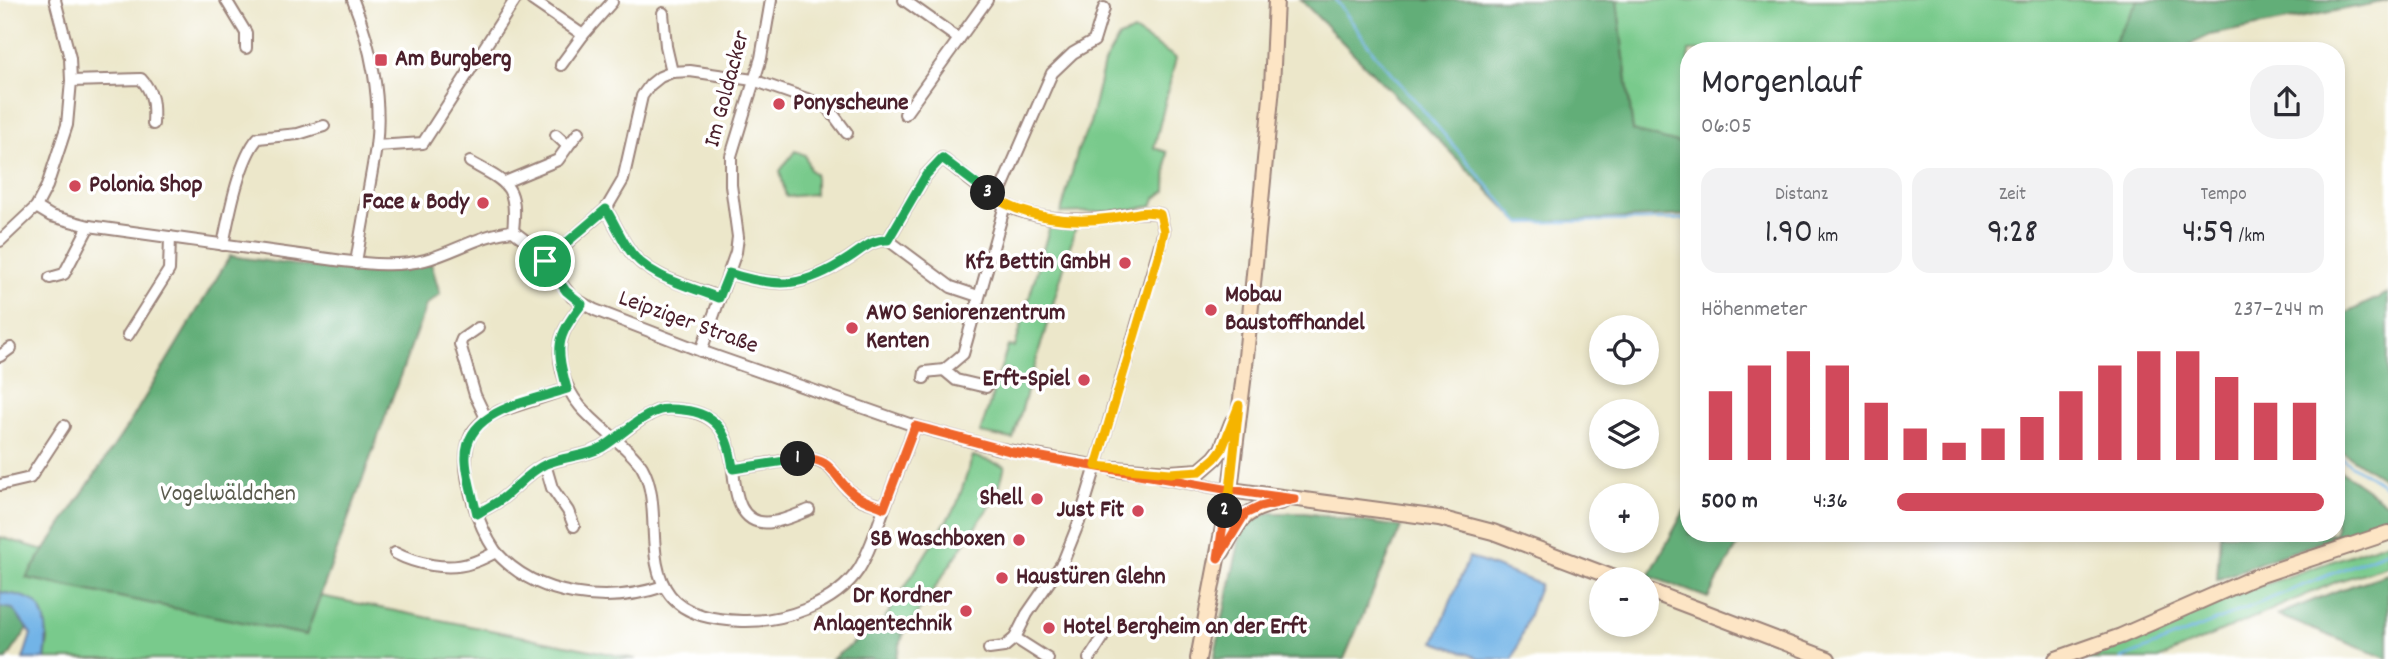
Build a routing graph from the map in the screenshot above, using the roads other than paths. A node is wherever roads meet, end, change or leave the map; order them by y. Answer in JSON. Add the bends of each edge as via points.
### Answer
{"nodes":[{"id":1,"x":55,"y":0,"type":"edge"},
{"id":2,"x":226,"y":0,"type":"edge"},
{"id":3,"x":352,"y":0,"type":"edge"},
{"id":4,"x":515,"y":0,"type":"edge"},
{"id":5,"x":532,"y":0,"type":"edge"},
{"id":6,"x":771,"y":0,"type":"edge"},
{"id":7,"x":904,"y":0,"type":"edge"},
{"id":8,"x":987,"y":0,"type":"edge"},
{"id":9,"x":1276,"y":0,"type":"edge"},
{"id":10,"x":612,"y":2,"type":"dead end"},
{"id":11,"x":1104,"y":8,"type":"dead end"},
{"id":12,"x":663,"y":13,"type":"dead end"},
{"id":13,"x":583,"y":34,"type":"junction"},
{"id":14,"x":959,"y":39,"type":"junction"},
{"id":15,"x":246,"y":48,"type":"dead end"},
{"id":16,"x":561,"y":65,"type":"dead end"},
{"id":17,"x":672,"y":72,"type":"junction"},
{"id":18,"x":753,"y":80,"type":"junction"},
{"id":19,"x":71,"y":81,"type":"junction"},
{"id":20,"x":905,"y":114,"type":"dead end"},
{"id":21,"x":153,"y":124,"type":"dead end"},
{"id":22,"x":324,"y":126,"type":"dead end"},
{"id":23,"x":579,"y":132,"type":"dead end"},
{"id":24,"x":847,"y":133,"type":"dead end"},
{"id":25,"x":556,"y":135,"type":"dead end"},
{"id":26,"x":376,"y":146,"type":"junction"},
{"id":27,"x":568,"y":146,"type":"junction"},
{"id":28,"x":470,"y":162,"type":"dead end"},
{"id":29,"x":505,"y":182,"type":"junction"},
{"id":30,"x":1001,"y":202,"type":"junction"},
{"id":31,"x":36,"y":207,"type":"junction"},
{"id":32,"x":606,"y":209,"type":"junction"},
{"id":33,"x":89,"y":226,"type":"junction"},
{"id":34,"x":513,"y":231,"type":"junction"},
{"id":35,"x":170,"y":237,"type":"junction"},
{"id":36,"x":888,"y":240,"type":"junction"},
{"id":37,"x":0,"y":241,"type":"edge"},
{"id":38,"x":223,"y":245,"type":"junction"},
{"id":39,"x":545,"y":261,"type":"junction"},
{"id":40,"x":356,"y":263,"type":"junction"},
{"id":41,"x":729,"y":273,"type":"junction"},
{"id":42,"x":50,"y":278,"type":"dead end"},
{"id":43,"x":978,"y":296,"type":"junction"},
{"id":44,"x":719,"y":298,"type":"junction"},
{"id":45,"x":582,"y":304,"type":"junction"},
{"id":46,"x":478,"y":328,"type":"dead end"},
{"id":47,"x":128,"y":335,"type":"dead end"},
{"id":48,"x":10,"y":348,"type":"dead end"},
{"id":49,"x":701,"y":351,"type":"junction"},
{"id":50,"x":0,"y":356,"type":"edge"},
{"id":51,"x":944,"y":370,"type":"junction"},
{"id":52,"x":924,"y":377,"type":"dead end"},
{"id":53,"x":986,"y":387,"type":"dead end"},
{"id":54,"x":567,"y":389,"type":"junction"},
{"id":55,"x":1239,"y":405,"type":"junction"},
{"id":56,"x":486,"y":418,"type":"junction"},
{"id":57,"x":64,"y":426,"type":"dead end"},
{"id":58,"x":915,"y":426,"type":"junction"},
{"id":59,"x":614,"y":439,"type":"junction"},
{"id":60,"x":545,"y":464,"type":"junction"},
{"id":61,"x":1096,"y":466,"type":"junction"},
{"id":62,"x":733,"y":469,"type":"junction"},
{"id":63,"x":1115,"y":469,"type":"junction"},
{"id":64,"x":0,"y":485,"type":"edge"},
{"id":65,"x":1230,"y":490,"type":"junction"},
{"id":66,"x":1295,"y":499,"type":"junction"},
{"id":67,"x":884,"y":508,"type":"junction"},
{"id":68,"x":809,"y":510,"type":"dead end"},
{"id":69,"x":477,"y":514,"type":"junction"},
{"id":70,"x":574,"y":527,"type":"dead end"},
{"id":71,"x":2388,"y":533,"type":"edge"},
{"id":72,"x":496,"y":552,"type":"junction"},
{"id":73,"x":395,"y":553,"type":"dead end"},
{"id":74,"x":1218,"y":558,"type":"junction"},
{"id":75,"x":1589,"y":568,"type":"edge"},
{"id":76,"x":664,"y":586,"type":"junction"},
{"id":77,"x":1659,"y":595,"type":"edge"},
{"id":78,"x":1015,"y":638,"type":"junction"},
{"id":79,"x":1102,"y":639,"type":"dead end"},
{"id":80,"x":989,"y":649,"type":"dead end"},
{"id":81,"x":1048,"y":659,"type":"edge"},
{"id":82,"x":1089,"y":659,"type":"edge"},
{"id":83,"x":1198,"y":659,"type":"edge"},
{"id":84,"x":1828,"y":659,"type":"edge"},
{"id":85,"x":2056,"y":659,"type":"edge"}],
"edges":[{"from":1,"to":19,"type":"street"},
{"from":2,"to":15,"type":"street","via":[[246,33]]},
{"from":3,"to":26,"type":"street","via":[[372,63]]},
{"from":4,"to":26,"type":"street","via":[[423,143]]},
{"from":5,"to":13,"type":"street"},
{"from":6,"to":18,"type":"street","name":"Im Goldacker"},
{"from":7,"to":14,"type":"street"},
{"from":8,"to":14,"type":"street"},
{"from":9,"to":55,"type":"street","via":[[1271,100]]},
{"from":10,"to":13,"type":"street"},
{"from":11,"to":30,"type":"street","via":[[1094,41],[1052,73]]},
{"from":12,"to":17,"type":"street"},
{"from":13,"to":16,"type":"street"},
{"from":14,"to":20,"type":"street"},
{"from":17,"to":18,"type":"street"},
{"from":17,"to":32,"type":"street","via":[[650,85],[642,96],[624,180]]},
{"from":18,"to":24,"type":"street","via":[[827,106]]},
{"from":18,"to":41,"type":"street","name":"Im Goldacker","via":[[731,156],[738,237]]},
{"from":19,"to":21,"type":"street","via":[[141,79],[154,104]]},
{"from":19,"to":31,"type":"street","via":[[67,125]]},
{"from":22,"to":38,"type":"street","via":[[258,138],[250,147]]},
{"from":23,"to":27,"type":"street"},
{"from":25,"to":27,"type":"street"},
{"from":26,"to":40,"type":"street"},
{"from":27,"to":29,"type":"street","via":[[558,160]]},
{"from":28,"to":29,"type":"street"},
{"from":29,"to":34,"type":"street","via":[[513,203]]},
{"from":30,"to":36,"type":"street","via":[[942,158],[926,175]]},
{"from":30,"to":43,"type":"street"},
{"from":30,"to":61,"type":"street","via":[[1035,215],[1080,220],[1146,211],[1160,214],[1164,231],[1159,253]]},
{"from":31,"to":33,"type":"street"},
{"from":31,"to":37,"type":"street"},
{"from":32,"to":39,"type":"street"},
{"from":32,"to":44,"type":"street","via":[[643,265]]},
{"from":33,"to":35,"type":"street"},
{"from":33,"to":42,"type":"street","via":[[64,274]]},
{"from":34,"to":39,"type":"street","name":"Leipziger Straße"},
{"from":34,"to":40,"type":"street","via":[[481,237],[424,261]]},
{"from":35,"to":38,"type":"street"},
{"from":35,"to":47,"type":"street","via":[[169,270]]},
{"from":36,"to":41,"type":"street","via":[[879,239],[827,271],[799,282],[757,282]]},
{"from":36,"to":43,"type":"street","via":[[951,287]]},
{"from":38,"to":40,"type":"street"},
{"from":39,"to":45,"type":"street","name":"Leipziger Straße","via":[[566,291]]},
{"from":41,"to":44,"type":"street","name":"Im Goldacker"},
{"from":43,"to":51,"type":"street","via":[[963,354]]},
{"from":44,"to":49,"type":"street","name":"Im Goldacker"},
{"from":45,"to":49,"type":"street","name":"Leipziger Straße"},
{"from":45,"to":54,"type":"street","via":[[558,347]]},
{"from":46,"to":56,"type":"street","via":[[460,344]]},
{"from":48,"to":50,"type":"street"},
{"from":49,"to":58,"type":"street","name":"Leipziger Straße"},
{"from":51,"to":52,"type":"street","via":[[925,372]]},
{"from":51,"to":53,"type":"street","via":[[956,380]]},
{"from":54,"to":56,"type":"street"},
{"from":54,"to":59,"type":"street"},
{"from":55,"to":63,"type":"street","via":[[1222,449],[1200,471]]},
{"from":55,"to":65,"type":"street"},
{"from":56,"to":69,"type":"street","via":[[475,428],[466,450]]},
{"from":57,"to":64,"type":"street","via":[[30,478]]},
{"from":58,"to":61,"type":"street","name":"Leipziger Straße","via":[[1004,450]]},
{"from":58,"to":67,"type":"street"},
{"from":59,"to":60,"type":"street","via":[[591,452]]},
{"from":59,"to":62,"type":"street","via":[[660,409],[703,414],[726,435]]},
{"from":59,"to":76,"type":"street","via":[[641,466],[649,484]]},
{"from":60,"to":69,"type":"street","via":[[502,500]]},
{"from":60,"to":70,"type":"street","via":[[552,488]]},
{"from":61,"to":63,"type":"street","name":"Leipziger Straße"},
{"from":61,"to":78,"type":"street","via":[[1062,562]]},
{"from":62,"to":67,"type":"street","via":[[813,459],[835,471],[858,497]]},
{"from":62,"to":68,"type":"street","via":[[740,507],[753,520],[772,523]]},
{"from":63,"to":65,"type":"street","name":"Leipziger Straße"},
{"from":65,"to":66,"type":"street"},
{"from":65,"to":74,"type":"street"},
{"from":66,"to":74,"type":"street","via":[[1245,514]]},
{"from":66,"to":75,"type":"street","via":[[1439,518],[1493,532]]},
{"from":67,"to":76,"type":"street","via":[[858,571],[826,600],[811,607],[760,620],[715,619],[682,606]]},
{"from":69,"to":72,"type":"street"},
{"from":71,"to":85,"type":"street","via":[[2255,577]]},
{"from":72,"to":73,"type":"street","via":[[471,564],[448,567]]},
{"from":72,"to":76,"type":"street","via":[[532,582],[575,592],[616,597]]},
{"from":74,"to":83,"type":"street"},
{"from":77,"to":84,"type":"street"},
{"from":78,"to":80,"type":"street","via":[[1004,647]]},
{"from":78,"to":81,"type":"street"},
{"from":79,"to":82,"type":"street"}]}
